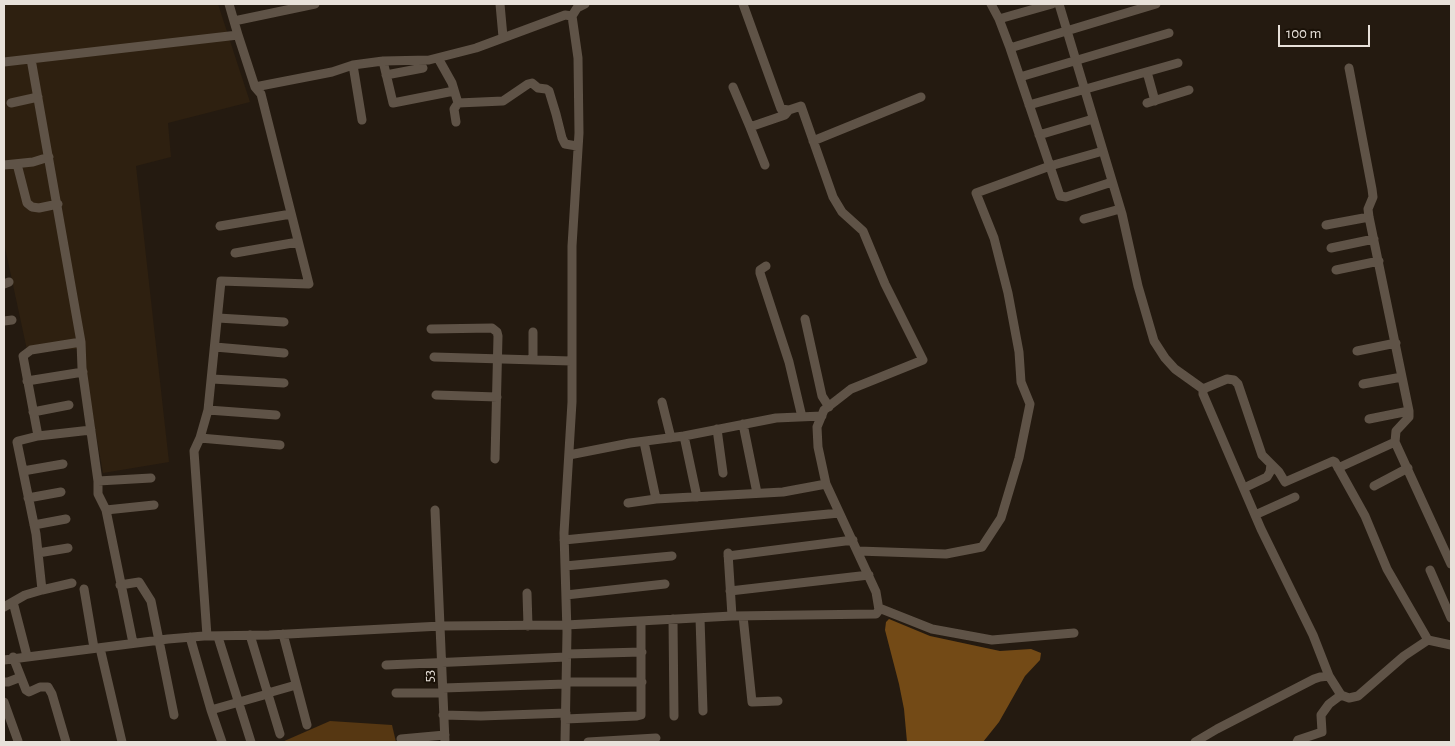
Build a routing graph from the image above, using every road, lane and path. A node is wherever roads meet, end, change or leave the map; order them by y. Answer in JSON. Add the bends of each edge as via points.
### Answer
{"nodes":[{"id":1,"x":229,"y":4,"type":"edge"},
{"id":2,"x":315,"y":4,"type":"edge"},
{"id":3,"x":500,"y":4,"type":"edge"},
{"id":4,"x":585,"y":4,"type":"edge"},
{"id":5,"x":743,"y":4,"type":"edge"},
{"id":6,"x":991,"y":4,"type":"edge"},
{"id":7,"x":1052,"y":4,"type":"edge"},
{"id":8,"x":1059,"y":4,"type":"edge"},
{"id":9,"x":1156,"y":4,"type":"edge"},
{"id":10,"x":572,"y":16,"type":"junction"},
{"id":11,"x":999,"y":19,"type":"junction"},
{"id":12,"x":234,"y":20,"type":"junction"},
{"id":13,"x":1067,"y":30,"type":"junction"},
{"id":14,"x":1169,"y":32,"type":"dead end"},
{"id":15,"x":238,"y":34,"type":"junction"},
{"id":16,"x":503,"y":37,"type":"junction"},
{"id":17,"x":1010,"y":48,"type":"junction"},
{"id":18,"x":31,"y":58,"type":"junction"},
{"id":19,"x":438,"y":58,"type":"junction"},
{"id":20,"x":1076,"y":60,"type":"junction"},
{"id":21,"x":383,"y":61,"type":"junction"},
{"id":22,"x":4,"y":62,"type":"edge"},
{"id":23,"x":1178,"y":63,"type":"dead end"},
{"id":24,"x":353,"y":65,"type":"junction"},
{"id":25,"x":423,"y":68,"type":"dead end"},
{"id":26,"x":1348,"y":68,"type":"dead end"},
{"id":27,"x":1147,"y":72,"type":"junction"},
{"id":28,"x":386,"y":75,"type":"junction"},
{"id":29,"x":1020,"y":77,"type":"junction"},
{"id":30,"x":255,"y":87,"type":"junction"},
{"id":31,"x":733,"y":87,"type":"dead end"},
{"id":32,"x":1084,"y":90,"type":"junction"},
{"id":33,"x":1189,"y":90,"type":"dead end"},
{"id":34,"x":454,"y":91,"type":"junction"},
{"id":35,"x":921,"y":96,"type":"dead end"},
{"id":36,"x":38,"y":97,"type":"junction"},
{"id":37,"x":11,"y":103,"type":"dead end"},
{"id":38,"x":458,"y":103,"type":"junction"},
{"id":39,"x":1029,"y":105,"type":"junction"},
{"id":40,"x":789,"y":110,"type":"junction"},
{"id":41,"x":1093,"y":119,"type":"junction"},
{"id":42,"x":362,"y":120,"type":"dead end"},
{"id":43,"x":456,"y":122,"type":"dead end"},
{"id":44,"x":750,"y":127,"type":"junction"},
{"id":45,"x":1039,"y":135,"type":"junction"},
{"id":46,"x":813,"y":141,"type":"junction"},
{"id":47,"x":577,"y":146,"type":"junction"},
{"id":48,"x":1103,"y":151,"type":"junction"},
{"id":49,"x":49,"y":158,"type":"junction"},
{"id":50,"x":17,"y":164,"type":"junction"},
{"id":51,"x":4,"y":165,"type":"edge"},
{"id":52,"x":765,"y":165,"type":"dead end"},
{"id":53,"x":1050,"y":166,"type":"junction"},
{"id":54,"x":1112,"y":182,"type":"junction"},
{"id":55,"x":58,"y":204,"type":"junction"},
{"id":56,"x":1120,"y":209,"type":"junction"},
{"id":57,"x":291,"y":214,"type":"junction"},
{"id":58,"x":1369,"y":217,"type":"junction"},
{"id":59,"x":1084,"y":219,"type":"dead end"},
{"id":60,"x":1326,"y":225,"type":"dead end"},
{"id":61,"x":220,"y":226,"type":"dead end"},
{"id":62,"x":1374,"y":239,"type":"junction"},
{"id":63,"x":298,"y":242,"type":"junction"},
{"id":64,"x":1331,"y":248,"type":"dead end"},
{"id":65,"x":235,"y":253,"type":"dead end"},
{"id":66,"x":1379,"y":261,"type":"junction"},
{"id":67,"x":766,"y":266,"type":"dead end"},
{"id":68,"x":1336,"y":270,"type":"dead end"},
{"id":69,"x":218,"y":318,"type":"junction"},
{"id":70,"x":805,"y":319,"type":"dead end"},
{"id":71,"x":284,"y":322,"type":"dead end"},
{"id":72,"x":432,"y":329,"type":"dead end"},
{"id":73,"x":533,"y":332,"type":"dead end"},
{"id":74,"x":81,"y":342,"type":"junction"},
{"id":75,"x":1396,"y":343,"type":"junction"},
{"id":76,"x":215,"y":348,"type":"junction"},
{"id":77,"x":1357,"y":352,"type":"dead end"},
{"id":78,"x":284,"y":353,"type":"dead end"},
{"id":79,"x":434,"y":357,"type":"dead end"},
{"id":80,"x":498,"y":359,"type":"junction"},
{"id":81,"x":533,"y":360,"type":"junction"},
{"id":82,"x":571,"y":361,"type":"junction"},
{"id":83,"x":83,"y":372,"type":"junction"},
{"id":84,"x":1402,"y":377,"type":"junction"},
{"id":85,"x":212,"y":379,"type":"junction"},
{"id":86,"x":27,"y":382,"type":"junction"},
{"id":87,"x":284,"y":383,"type":"dead end"},
{"id":88,"x":1363,"y":384,"type":"dead end"},
{"id":89,"x":1203,"y":388,"type":"junction"},
{"id":90,"x":436,"y":395,"type":"dead end"},
{"id":91,"x":497,"y":397,"type":"junction"},
{"id":92,"x":662,"y":402,"type":"dead end"},
{"id":93,"x":69,"y":405,"type":"dead end"},
{"id":94,"x":829,"y":406,"type":"junction"},
{"id":95,"x":208,"y":410,"type":"junction"},
{"id":96,"x":1409,"y":411,"type":"junction"},
{"id":97,"x":33,"y":412,"type":"junction"},
{"id":98,"x":276,"y":415,"type":"dead end"},
{"id":99,"x":822,"y":416,"type":"junction"},
{"id":100,"x":802,"y":417,"type":"junction"},
{"id":101,"x":1369,"y":419,"type":"dead end"},
{"id":102,"x":743,"y":424,"type":"junction"},
{"id":103,"x":717,"y":429,"type":"junction"},
{"id":104,"x":91,"y":430,"type":"junction"},
{"id":105,"x":38,"y":436,"type":"junction"},
{"id":106,"x":684,"y":436,"type":"junction"},
{"id":107,"x":200,"y":438,"type":"junction"},
{"id":108,"x":671,"y":438,"type":"junction"},
{"id":109,"x":644,"y":442,"type":"junction"},
{"id":110,"x":1395,"y":442,"type":"junction"},
{"id":111,"x":280,"y":446,"type":"dead end"},
{"id":112,"x":569,"y":455,"type":"junction"},
{"id":113,"x":495,"y":459,"type":"dead end"},
{"id":114,"x":63,"y":464,"type":"dead end"},
{"id":115,"x":1271,"y":464,"type":"junction"},
{"id":116,"x":1338,"y":468,"type":"junction"},
{"id":117,"x":1408,"y":468,"type":"junction"},
{"id":118,"x":23,"y":471,"type":"junction"},
{"id":119,"x":723,"y":473,"type":"dead end"},
{"id":120,"x":151,"y":478,"type":"dead end"},
{"id":121,"x":98,"y":481,"type":"junction"},
{"id":122,"x":826,"y":484,"type":"junction"},
{"id":123,"x":1374,"y":486,"type":"dead end"},
{"id":124,"x":1244,"y":488,"type":"junction"},
{"id":125,"x":61,"y":492,"type":"dead end"},
{"id":126,"x":757,"y":494,"type":"junction"},
{"id":127,"x":697,"y":497,"type":"junction"},
{"id":128,"x":1295,"y":497,"type":"dead end"},
{"id":129,"x":28,"y":498,"type":"junction"},
{"id":130,"x":656,"y":499,"type":"junction"},
{"id":131,"x":628,"y":503,"type":"dead end"},
{"id":132,"x":154,"y":505,"type":"dead end"},
{"id":133,"x":106,"y":510,"type":"junction"},
{"id":134,"x":435,"y":510,"type":"dead end"},
{"id":135,"x":1255,"y":515,"type":"junction"},
{"id":136,"x":841,"y":517,"type":"junction"},
{"id":137,"x":66,"y":519,"type":"dead end"},
{"id":138,"x":34,"y":525,"type":"junction"},
{"id":139,"x":564,"y":540,"type":"junction"},
{"id":140,"x":852,"y":540,"type":"junction"},
{"id":141,"x":68,"y":548,"type":"dead end"},
{"id":142,"x":858,"y":551,"type":"junction"},
{"id":143,"x":38,"y":553,"type":"junction"},
{"id":144,"x":672,"y":556,"type":"dead end"},
{"id":145,"x":1451,"y":564,"type":"edge"},
{"id":146,"x":565,"y":566,"type":"junction"},
{"id":147,"x":1430,"y":570,"type":"dead end"},
{"id":148,"x":869,"y":575,"type":"junction"},
{"id":149,"x":72,"y":583,"type":"dead end"},
{"id":150,"x":665,"y":584,"type":"dead end"},
{"id":151,"x":120,"y":585,"type":"junction"},
{"id":152,"x":84,"y":589,"type":"dead end"},
{"id":153,"x":42,"y":590,"type":"junction"},
{"id":154,"x":730,"y":591,"type":"junction"},
{"id":155,"x":527,"y":593,"type":"dead end"},
{"id":156,"x":566,"y":595,"type":"junction"},
{"id":157,"x":13,"y":602,"type":"junction"},
{"id":158,"x":4,"y":607,"type":"edge"},
{"id":159,"x":877,"y":611,"type":"junction"},
{"id":160,"x":732,"y":616,"type":"junction"},
{"id":161,"x":743,"y":616,"type":"junction"},
{"id":162,"x":700,"y":618,"type":"junction"},
{"id":163,"x":1451,"y":618,"type":"edge"},
{"id":164,"x":673,"y":619,"type":"junction"},
{"id":165,"x":641,"y":621,"type":"junction"},
{"id":166,"x":566,"y":625,"type":"junction"},
{"id":167,"x":441,"y":626,"type":"junction"},
{"id":168,"x":528,"y":626,"type":"junction"},
{"id":169,"x":1074,"y":633,"type":"dead end"},
{"id":170,"x":283,"y":634,"type":"junction"},
{"id":171,"x":250,"y":635,"type":"junction"},
{"id":172,"x":207,"y":636,"type":"junction"},
{"id":173,"x":190,"y":637,"type":"junction"},
{"id":174,"x":218,"y":637,"type":"junction"},
{"id":175,"x":158,"y":640,"type":"junction"},
{"id":176,"x":1428,"y":640,"type":"junction"},
{"id":177,"x":133,"y":644,"type":"junction"},
{"id":178,"x":1451,"y":645,"type":"edge"},
{"id":179,"x":97,"y":648,"type":"junction"},
{"id":180,"x":642,"y":652,"type":"junction"},
{"id":181,"x":27,"y":656,"type":"junction"},
{"id":182,"x":566,"y":656,"type":"junction"},
{"id":183,"x":13,"y":657,"type":"junction"},
{"id":184,"x":4,"y":660,"type":"edge"},
{"id":185,"x":442,"y":663,"type":"junction"},
{"id":186,"x":386,"y":665,"type":"dead end"},
{"id":187,"x":21,"y":676,"type":"junction"},
{"id":188,"x":1329,"y":676,"type":"junction"},
{"id":189,"x":4,"y":682,"type":"edge"},
{"id":190,"x":642,"y":682,"type":"junction"},
{"id":191,"x":566,"y":683,"type":"junction"},
{"id":192,"x":296,"y":685,"type":"junction"},
{"id":193,"x":443,"y":691,"type":"junction"},
{"id":194,"x":396,"y":693,"type":"dead end"},
{"id":195,"x":266,"y":694,"type":"junction"},
{"id":196,"x":1341,"y":695,"type":"junction"},
{"id":197,"x":778,"y":700,"type":"dead end"},
{"id":198,"x":239,"y":702,"type":"junction"},
{"id":199,"x":5,"y":707,"type":"edge"},
{"id":200,"x":211,"y":710,"type":"junction"},
{"id":201,"x":703,"y":711,"type":"dead end"},
{"id":202,"x":174,"y":715,"type":"dead end"},
{"id":203,"x":443,"y":715,"type":"junction"},
{"id":204,"x":565,"y":716,"type":"junction"},
{"id":205,"x":674,"y":716,"type":"dead end"},
{"id":206,"x":307,"y":725,"type":"dead end"},
{"id":207,"x":280,"y":734,"type":"dead end"},
{"id":208,"x":445,"y":738,"type":"edge"},
{"id":209,"x":656,"y":738,"type":"dead end"},
{"id":210,"x":401,"y":739,"type":"dead end"},
{"id":211,"x":18,"y":741,"type":"edge"},
{"id":212,"x":66,"y":742,"type":"edge"},
{"id":213,"x":122,"y":742,"type":"edge"},
{"id":214,"x":222,"y":742,"type":"edge"},
{"id":215,"x":251,"y":742,"type":"edge"},
{"id":216,"x":565,"y":742,"type":"edge"},
{"id":217,"x":588,"y":742,"type":"edge"},
{"id":218,"x":1195,"y":742,"type":"edge"},
{"id":219,"x":1297,"y":742,"type":"edge"}],
"edges":[{"from":1,"to":12,"type":"street"},
{"from":2,"to":12,"type":"street"},
{"from":3,"to":16,"type":"street"},
{"from":4,"to":10,"type":"street"},
{"from":5,"to":40,"type":"street","via":[[781,109]]},
{"from":6,"to":11,"type":"street"},
{"from":7,"to":11,"type":"street"},
{"from":8,"to":13,"type":"street"},
{"from":9,"to":13,"type":"street"},
{"from":10,"to":16,"type":"street","via":[[565,15]]},
{"from":10,"to":47,"type":"street","via":[[578,68]]},
{"from":11,"to":17,"type":"street"},
{"from":12,"to":15,"type":"street"},
{"from":13,"to":17,"type":"street"},
{"from":13,"to":20,"type":"street"},
{"from":14,"to":20,"type":"street"},
{"from":15,"to":18,"type":"street"},
{"from":15,"to":30,"type":"street"},
{"from":16,"to":19,"type":"street"},
{"from":17,"to":29,"type":"street"},
{"from":18,"to":22,"type":"street"},
{"from":18,"to":36,"type":"street"},
{"from":19,"to":21,"type":"street"},
{"from":19,"to":34,"type":"street"},
{"from":20,"to":29,"type":"street"},
{"from":20,"to":32,"type":"street"},
{"from":21,"to":24,"type":"street"},
{"from":21,"to":28,"type":"street"},
{"from":23,"to":27,"type":"street"},
{"from":24,"to":30,"type":"street"},
{"from":24,"to":42,"type":"street"},
{"from":25,"to":28,"type":"street"},
{"from":26,"to":58,"type":"street","via":[[1372,189]]},
{"from":27,"to":32,"type":"street"},
{"from":27,"to":33,"type":"street","via":[[1151,102]]},
{"from":28,"to":34,"type":"street","via":[[393,103]]},
{"from":29,"to":39,"type":"street"},
{"from":30,"to":57,"type":"street","via":[[260,94]]},
{"from":31,"to":44,"type":"street"},
{"from":32,"to":39,"type":"street"},
{"from":32,"to":41,"type":"street"},
{"from":34,"to":38,"type":"street"},
{"from":35,"to":46,"type":"street"},
{"from":36,"to":37,"type":"street"},
{"from":36,"to":49,"type":"street"},
{"from":38,"to":43,"type":"street","via":[[454,109]]},
{"from":38,"to":47,"type":"street","via":[[503,101],[532,83],[549,91],[565,144]]},
{"from":39,"to":45,"type":"street"},
{"from":40,"to":44,"type":"street","via":[[785,115]]},
{"from":40,"to":46,"type":"street","via":[[801,106]]},
{"from":41,"to":45,"type":"street"},
{"from":41,"to":48,"type":"street"},
{"from":44,"to":52,"type":"street"},
{"from":45,"to":53,"type":"street"},
{"from":46,"to":94,"type":"street","via":[[833,197],[842,212],[863,231],[923,360],[851,389]]},
{"from":47,"to":82,"type":"street"},
{"from":48,"to":53,"type":"street"},
{"from":48,"to":54,"type":"street"},
{"from":49,"to":50,"type":"street"},
{"from":49,"to":55,"type":"street"},
{"from":50,"to":51,"type":"street"},
{"from":50,"to":55,"type":"street","via":[[32,208]]},
{"from":53,"to":54,"type":"street","via":[[1058,193],[1063,197]]},
{"from":53,"to":142,"type":"street","via":[[976,193],[994,238],[1008,293],[1021,382],[1030,404],[1020,458],[1001,518],[982,547],[946,554]]},
{"from":54,"to":56,"type":"street"},
{"from":55,"to":74,"type":"street"},
{"from":56,"to":59,"type":"street"},
{"from":56,"to":89,"type":"street","via":[[1154,341],[1175,369]]},
{"from":57,"to":61,"type":"street"},
{"from":57,"to":63,"type":"street"},
{"from":58,"to":60,"type":"street"},
{"from":58,"to":62,"type":"street"},
{"from":62,"to":64,"type":"street"},
{"from":62,"to":66,"type":"street"},
{"from":63,"to":65,"type":"street"},
{"from":63,"to":69,"type":"street","via":[[309,284],[221,281]]},
{"from":66,"to":68,"type":"street"},
{"from":66,"to":75,"type":"street"},
{"from":67,"to":100,"type":"street","via":[[760,273],[789,362]]},
{"from":69,"to":71,"type":"street"},
{"from":69,"to":76,"type":"street"},
{"from":70,"to":94,"type":"street","via":[[822,396]]},
{"from":72,"to":80,"type":"street","via":[[492,328],[498,336]]},
{"from":73,"to":81,"type":"street"},
{"from":74,"to":83,"type":"street"},
{"from":74,"to":86,"type":"street","via":[[28,351],[22,358]]},
{"from":75,"to":77,"type":"street"},
{"from":75,"to":84,"type":"street"},
{"from":76,"to":78,"type":"street"},
{"from":76,"to":85,"type":"street"},
{"from":79,"to":80,"type":"street"},
{"from":80,"to":81,"type":"street"},
{"from":80,"to":91,"type":"street"},
{"from":81,"to":82,"type":"street"},
{"from":82,"to":112,"type":"street"},
{"from":83,"to":86,"type":"street"},
{"from":83,"to":104,"type":"street"},
{"from":84,"to":88,"type":"street"},
{"from":84,"to":96,"type":"street"},
{"from":85,"to":87,"type":"street"},
{"from":85,"to":95,"type":"street"},
{"from":86,"to":97,"type":"street"},
{"from":89,"to":115,"type":"street","via":[[1227,379],[1238,384],[1262,455]]},
{"from":89,"to":124,"type":"street"},
{"from":90,"to":91,"type":"street"},
{"from":91,"to":113,"type":"street"},
{"from":92,"to":108,"type":"street"},
{"from":93,"to":97,"type":"street"},
{"from":94,"to":99,"type":"street"},
{"from":95,"to":98,"type":"street"},
{"from":95,"to":107,"type":"street"},
{"from":96,"to":101,"type":"street"},
{"from":96,"to":110,"type":"street","via":[[1409,417],[1396,431]]},
{"from":97,"to":105,"type":"street"},
{"from":99,"to":100,"type":"street"},
{"from":99,"to":122,"type":"street","via":[[817,427],[818,448]]},
{"from":100,"to":102,"type":"street"},
{"from":102,"to":103,"type":"street"},
{"from":102,"to":126,"type":"street"},
{"from":103,"to":106,"type":"street"},
{"from":103,"to":119,"type":"street"},
{"from":104,"to":105,"type":"street"},
{"from":104,"to":121,"type":"street"},
{"from":105,"to":118,"type":"street","via":[[18,441]]},
{"from":106,"to":108,"type":"street"},
{"from":106,"to":127,"type":"street"},
{"from":107,"to":111,"type":"street"},
{"from":107,"to":172,"type":"street","via":[[194,450]]},
{"from":108,"to":109,"type":"street"},
{"from":109,"to":112,"type":"street"},
{"from":109,"to":130,"type":"street"},
{"from":110,"to":116,"type":"street"},
{"from":110,"to":117,"type":"street"},
{"from":112,"to":139,"type":"street"},
{"from":114,"to":118,"type":"street"},
{"from":115,"to":116,"type":"street","via":[[1285,482],[1333,461]]},
{"from":115,"to":124,"type":"street","via":[[1267,477]]},
{"from":116,"to":176,"type":"street","via":[[1365,516],[1387,569]]},
{"from":117,"to":123,"type":"street"},
{"from":117,"to":145,"type":"street"},
{"from":118,"to":129,"type":"street"},
{"from":120,"to":121,"type":"street"},
{"from":121,"to":133,"type":"street","via":[[98,494]]},
{"from":122,"to":126,"type":"street"},
{"from":122,"to":136,"type":"street"},
{"from":124,"to":135,"type":"street"},
{"from":125,"to":129,"type":"street"},
{"from":126,"to":127,"type":"street"},
{"from":127,"to":130,"type":"street"},
{"from":128,"to":135,"type":"street"},
{"from":129,"to":138,"type":"street"},
{"from":130,"to":131,"type":"street"},
{"from":132,"to":133,"type":"street"},
{"from":133,"to":151,"type":"street"},
{"from":134,"to":167,"type":"street","name":"53"},
{"from":135,"to":188,"type":"street","via":[[1313,635]]},
{"from":136,"to":139,"type":"street"},
{"from":136,"to":140,"type":"street"},
{"from":137,"to":138,"type":"street"},
{"from":138,"to":143,"type":"street"},
{"from":139,"to":146,"type":"street"},
{"from":140,"to":142,"type":"street"},
{"from":140,"to":154,"type":"street","via":[[728,554]]},
{"from":141,"to":143,"type":"street"},
{"from":142,"to":148,"type":"street"},
{"from":143,"to":153,"type":"street"},
{"from":144,"to":146,"type":"street"},
{"from":146,"to":156,"type":"street"},
{"from":147,"to":163,"type":"street"},
{"from":148,"to":154,"type":"street"},
{"from":148,"to":159,"type":"street","via":[[876,592]]},
{"from":149,"to":153,"type":"street"},
{"from":150,"to":156,"type":"street"},
{"from":151,"to":175,"type":"street","via":[[139,582],[151,601]]},
{"from":151,"to":177,"type":"street"},
{"from":152,"to":179,"type":"street"},
{"from":153,"to":157,"type":"street"},
{"from":154,"to":160,"type":"street"},
{"from":155,"to":168,"type":"street"},
{"from":156,"to":166,"type":"street"},
{"from":157,"to":158,"type":"street"},
{"from":157,"to":181,"type":"street"},
{"from":159,"to":161,"type":"street"},
{"from":159,"to":169,"type":"street","via":[[932,629],[992,640]]},
{"from":160,"to":161,"type":"street"},
{"from":160,"to":162,"type":"street"},
{"from":161,"to":197,"type":"street","via":[[752,702]]},
{"from":162,"to":164,"type":"street"},
{"from":162,"to":201,"type":"street"},
{"from":164,"to":165,"type":"street"},
{"from":164,"to":205,"type":"street"},
{"from":165,"to":166,"type":"street"},
{"from":165,"to":180,"type":"street"},
{"from":166,"to":168,"type":"street"},
{"from":166,"to":182,"type":"street"},
{"from":167,"to":168,"type":"street"},
{"from":167,"to":170,"type":"street"},
{"from":167,"to":185,"type":"street","name":"53"},
{"from":170,"to":171,"type":"street"},
{"from":170,"to":192,"type":"street"},
{"from":171,"to":174,"type":"street"},
{"from":171,"to":195,"type":"street"},
{"from":172,"to":173,"type":"street"},
{"from":172,"to":174,"type":"street"},
{"from":173,"to":175,"type":"street"},
{"from":173,"to":200,"type":"street"},
{"from":174,"to":198,"type":"street"},
{"from":175,"to":177,"type":"street"},
{"from":175,"to":202,"type":"street"},
{"from":176,"to":178,"type":"street"},
{"from":176,"to":196,"type":"street","via":[[1358,696],[1349,698]]},
{"from":177,"to":179,"type":"street"},
{"from":179,"to":181,"type":"street"},
{"from":179,"to":213,"type":"street"},
{"from":180,"to":182,"type":"street"},
{"from":180,"to":190,"type":"street"},
{"from":181,"to":183,"type":"street"},
{"from":182,"to":185,"type":"street"},
{"from":182,"to":191,"type":"street"},
{"from":183,"to":184,"type":"street"},
{"from":183,"to":187,"type":"street"},
{"from":185,"to":186,"type":"street"},
{"from":185,"to":193,"type":"street","name":"53"},
{"from":187,"to":189,"type":"street"},
{"from":187,"to":212,"type":"street","via":[[29,692],[48,687]]},
{"from":188,"to":196,"type":"street"},
{"from":188,"to":218,"type":"street","via":[[1314,679]]},
{"from":190,"to":191,"type":"street"},
{"from":190,"to":204,"type":"street","via":[[641,714],[637,716]]},
{"from":191,"to":193,"type":"street"},
{"from":191,"to":204,"type":"street"},
{"from":192,"to":195,"type":"street"},
{"from":192,"to":206,"type":"street"},
{"from":193,"to":194,"type":"street"},
{"from":193,"to":203,"type":"street","name":"53"},
{"from":195,"to":198,"type":"street"},
{"from":195,"to":207,"type":"street"},
{"from":196,"to":219,"type":"street","via":[[1329,704],[1322,715],[1322,732]]},
{"from":198,"to":200,"type":"street"},
{"from":198,"to":215,"type":"street"},
{"from":199,"to":211,"type":"street"},
{"from":200,"to":214,"type":"street"},
{"from":203,"to":204,"type":"street"},
{"from":203,"to":208,"type":"street","name":"53"},
{"from":204,"to":216,"type":"street"},
{"from":208,"to":210,"type":"street"},
{"from":209,"to":217,"type":"street"}]}
